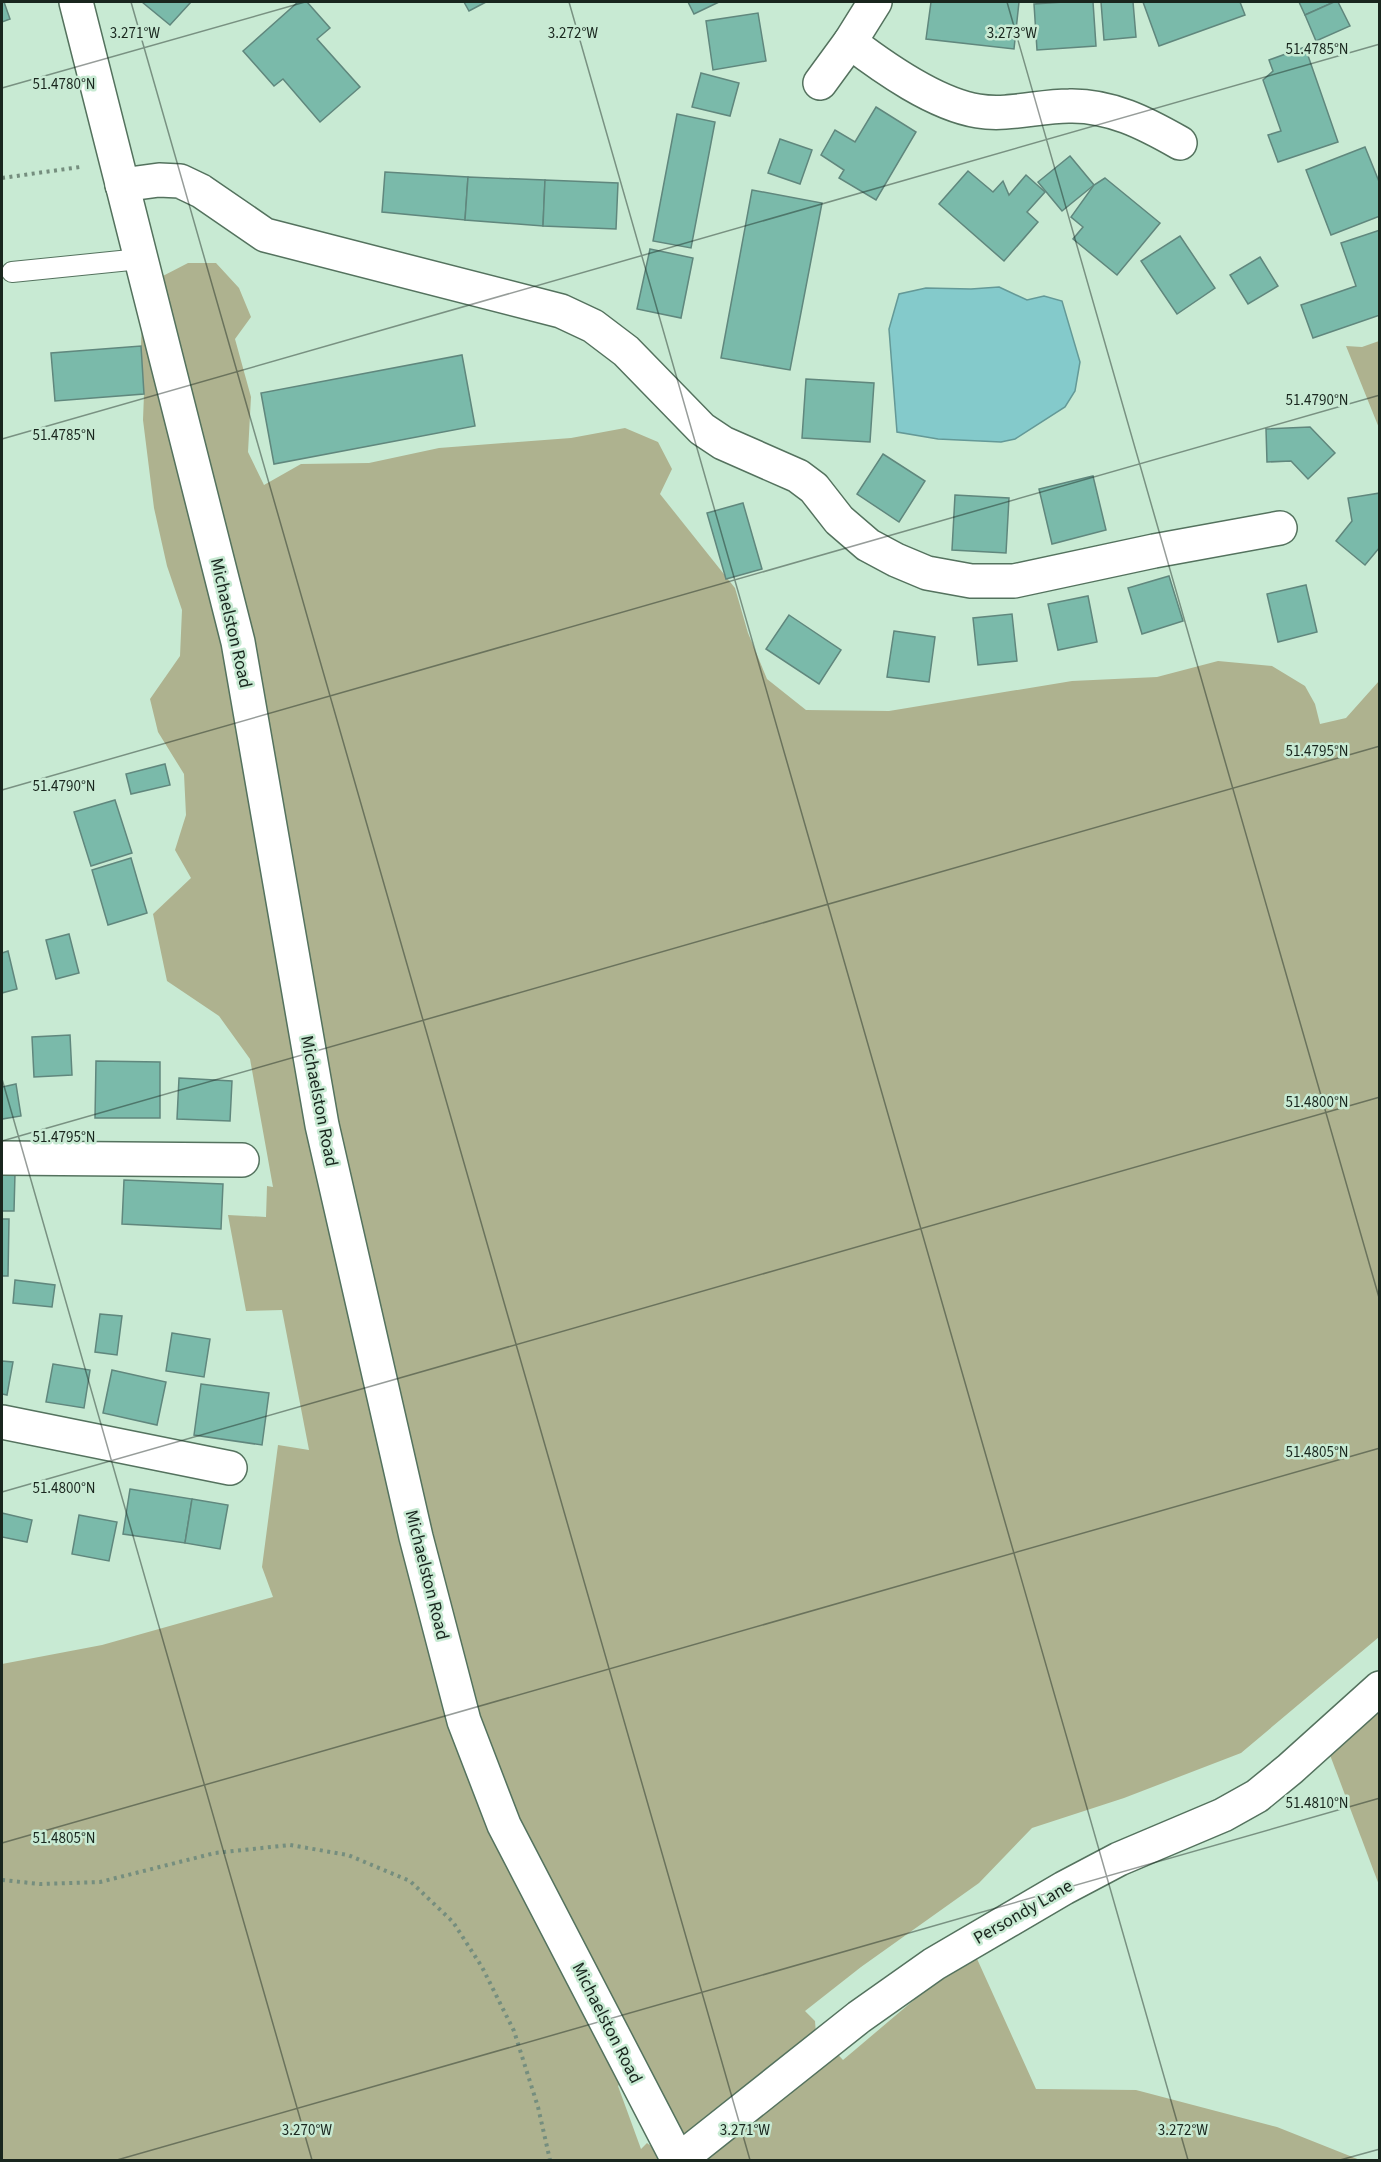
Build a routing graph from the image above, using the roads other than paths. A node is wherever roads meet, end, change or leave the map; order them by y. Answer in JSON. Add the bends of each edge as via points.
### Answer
{"nodes":[{"id":1,"x":76,"y":2,"type":"edge"},
{"id":2,"x":875,"y":2,"type":"edge"},
{"id":3,"x":850,"y":42,"type":"junction"},
{"id":4,"x":820,"y":83,"type":"dead end"},
{"id":5,"x":1180,"y":143,"type":"dead end"},
{"id":6,"x":119,"y":174,"type":"junction"},
{"id":7,"x":140,"y":259,"type":"junction"},
{"id":8,"x":12,"y":272,"type":"dead end"},
{"id":9,"x":1280,"y":528,"type":"dead end"},
{"id":10,"x":2,"y":1158,"type":"edge"},
{"id":11,"x":242,"y":1160,"type":"dead end"},
{"id":12,"x":2,"y":1422,"type":"edge"},
{"id":13,"x":230,"y":1468,"type":"dead end"},
{"id":14,"x":1380,"y":1688,"type":"edge"},
{"id":15,"x":679,"y":2160,"type":"edge"}],
"edges":[{"from":1,"to":6,"type":"street","name":"Michaelston Road"},
{"from":2,"to":3,"type":"street"},
{"from":3,"to":4,"type":"street"},
{"from":3,"to":5,"type":"street","via":[[917,86],[958,105],[978,111],[1070,106],[1119,112]]},
{"from":6,"to":7,"type":"street","name":"Michaelston Road"},
{"from":6,"to":9,"type":"street","via":[[180,181],[201,190],[265,235],[561,311],[593,326],[626,351],[702,429],[723,443],[798,476],[868,544],[927,573],[971,581],[1014,581]]},
{"from":7,"to":8,"type":"lane"},
{"from":7,"to":15,"type":"street","name":"Michaelston Road","via":[[238,642],[322,1125],[416,1537],[464,1721],[504,1825]]},
{"from":10,"to":11,"type":"street"},
{"from":12,"to":13,"type":"street"},
{"from":14,"to":15,"type":"street","name":"Persondy Lane","via":[[1257,1796],[1223,1815],[1119,1859],[934,1964],[859,2017]]}]}
